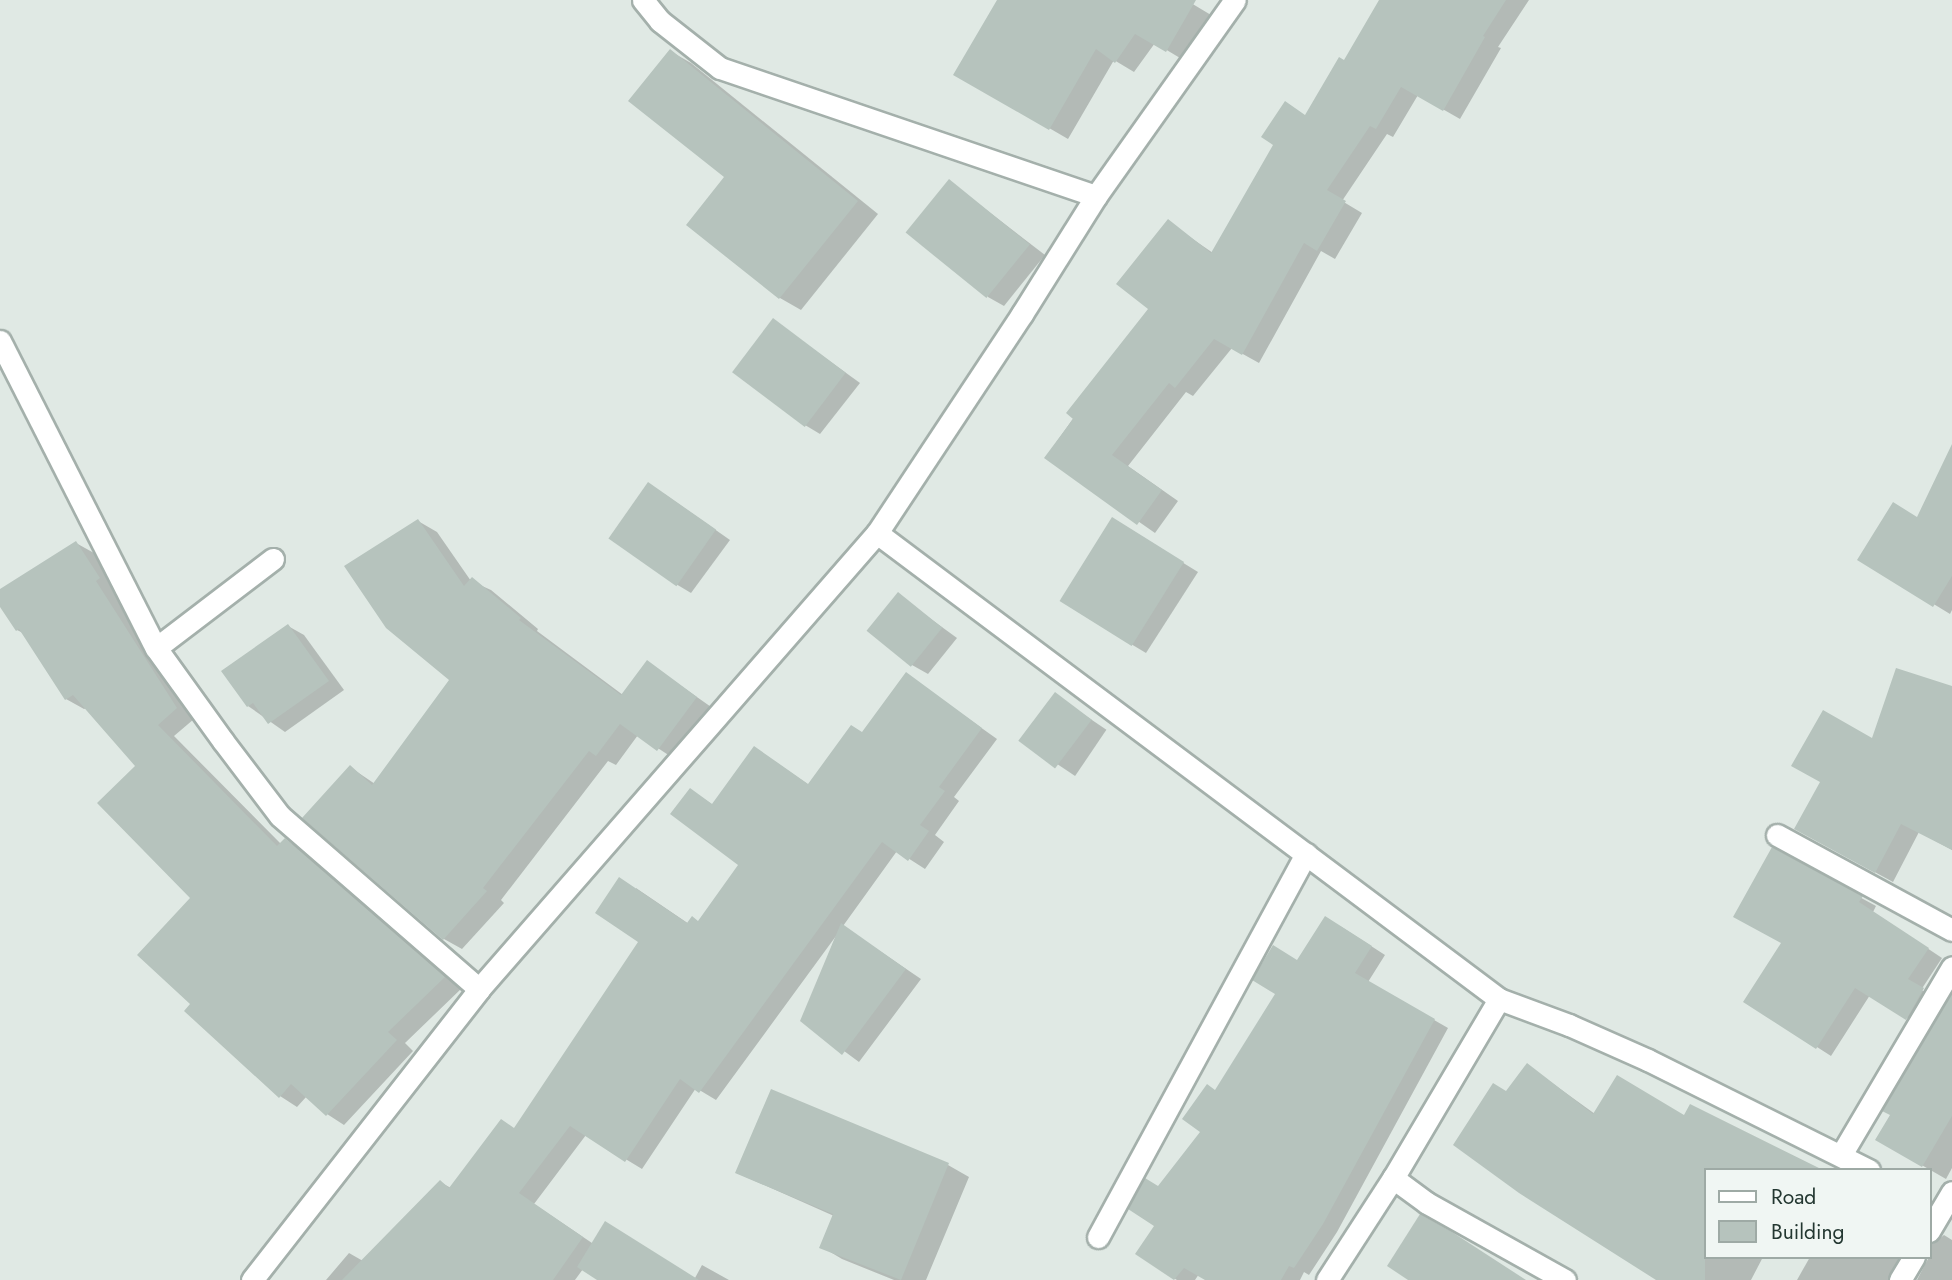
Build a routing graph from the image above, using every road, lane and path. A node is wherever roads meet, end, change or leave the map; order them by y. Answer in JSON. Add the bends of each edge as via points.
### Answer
{"nodes":[{"id":1,"x":643,"y":0,"type":"edge"},
{"id":2,"x":1235,"y":0,"type":"edge"},
{"id":3,"x":1096,"y":196,"type":"junction"},
{"id":4,"x":0,"y":341,"type":"edge"},
{"id":5,"x":877,"y":533,"type":"junction"},
{"id":6,"x":273,"y":559,"type":"dead end"},
{"id":7,"x":156,"y":648,"type":"junction"},
{"id":8,"x":1777,"y":835,"type":"dead end"},
{"id":9,"x":1306,"y":855,"type":"junction"},
{"id":10,"x":1952,"y":930,"type":"edge"},
{"id":11,"x":1952,"y":967,"type":"edge"},
{"id":12,"x":479,"y":989,"type":"junction"},
{"id":13,"x":1499,"y":999,"type":"junction"},
{"id":14,"x":1841,"y":1155,"type":"junction"},
{"id":15,"x":1865,"y":1168,"type":"edge"},
{"id":16,"x":1393,"y":1178,"type":"junction"},
{"id":17,"x":1952,"y":1192,"type":"edge"},
{"id":18,"x":1941,"y":1212,"type":"edge"},
{"id":19,"x":1931,"y":1228,"type":"edge"},
{"id":20,"x":1098,"y":1237,"type":"dead end"},
{"id":21,"x":1913,"y":1259,"type":"edge"},
{"id":22,"x":252,"y":1280,"type":"edge"},
{"id":23,"x":1327,"y":1280,"type":"edge"},
{"id":24,"x":1565,"y":1280,"type":"edge"},
{"id":25,"x":1900,"y":1280,"type":"edge"}],
"edges":[{"from":1,"to":3,"type":"street","via":[[660,21],[720,68]]},
{"from":2,"to":3,"type":"street"},
{"from":3,"to":5,"type":"street"},
{"from":4,"to":7,"type":"street"},
{"from":5,"to":9,"type":"street"},
{"from":5,"to":12,"type":"street"},
{"from":6,"to":7,"type":"street"},
{"from":7,"to":12,"type":"street","via":[[280,816]]},
{"from":8,"to":10,"type":"street"},
{"from":9,"to":13,"type":"street"},
{"from":9,"to":20,"type":"street"},
{"from":11,"to":14,"type":"street"},
{"from":12,"to":22,"type":"street"},
{"from":13,"to":14,"type":"street","via":[[1648,1060]]},
{"from":13,"to":16,"type":"street"},
{"from":14,"to":15,"type":"street"},
{"from":16,"to":23,"type":"street"},
{"from":16,"to":24,"type":"street","via":[[1427,1203]]},
{"from":17,"to":18,"type":"street"},
{"from":18,"to":19,"type":"street"},
{"from":21,"to":25,"type":"street"}]}
